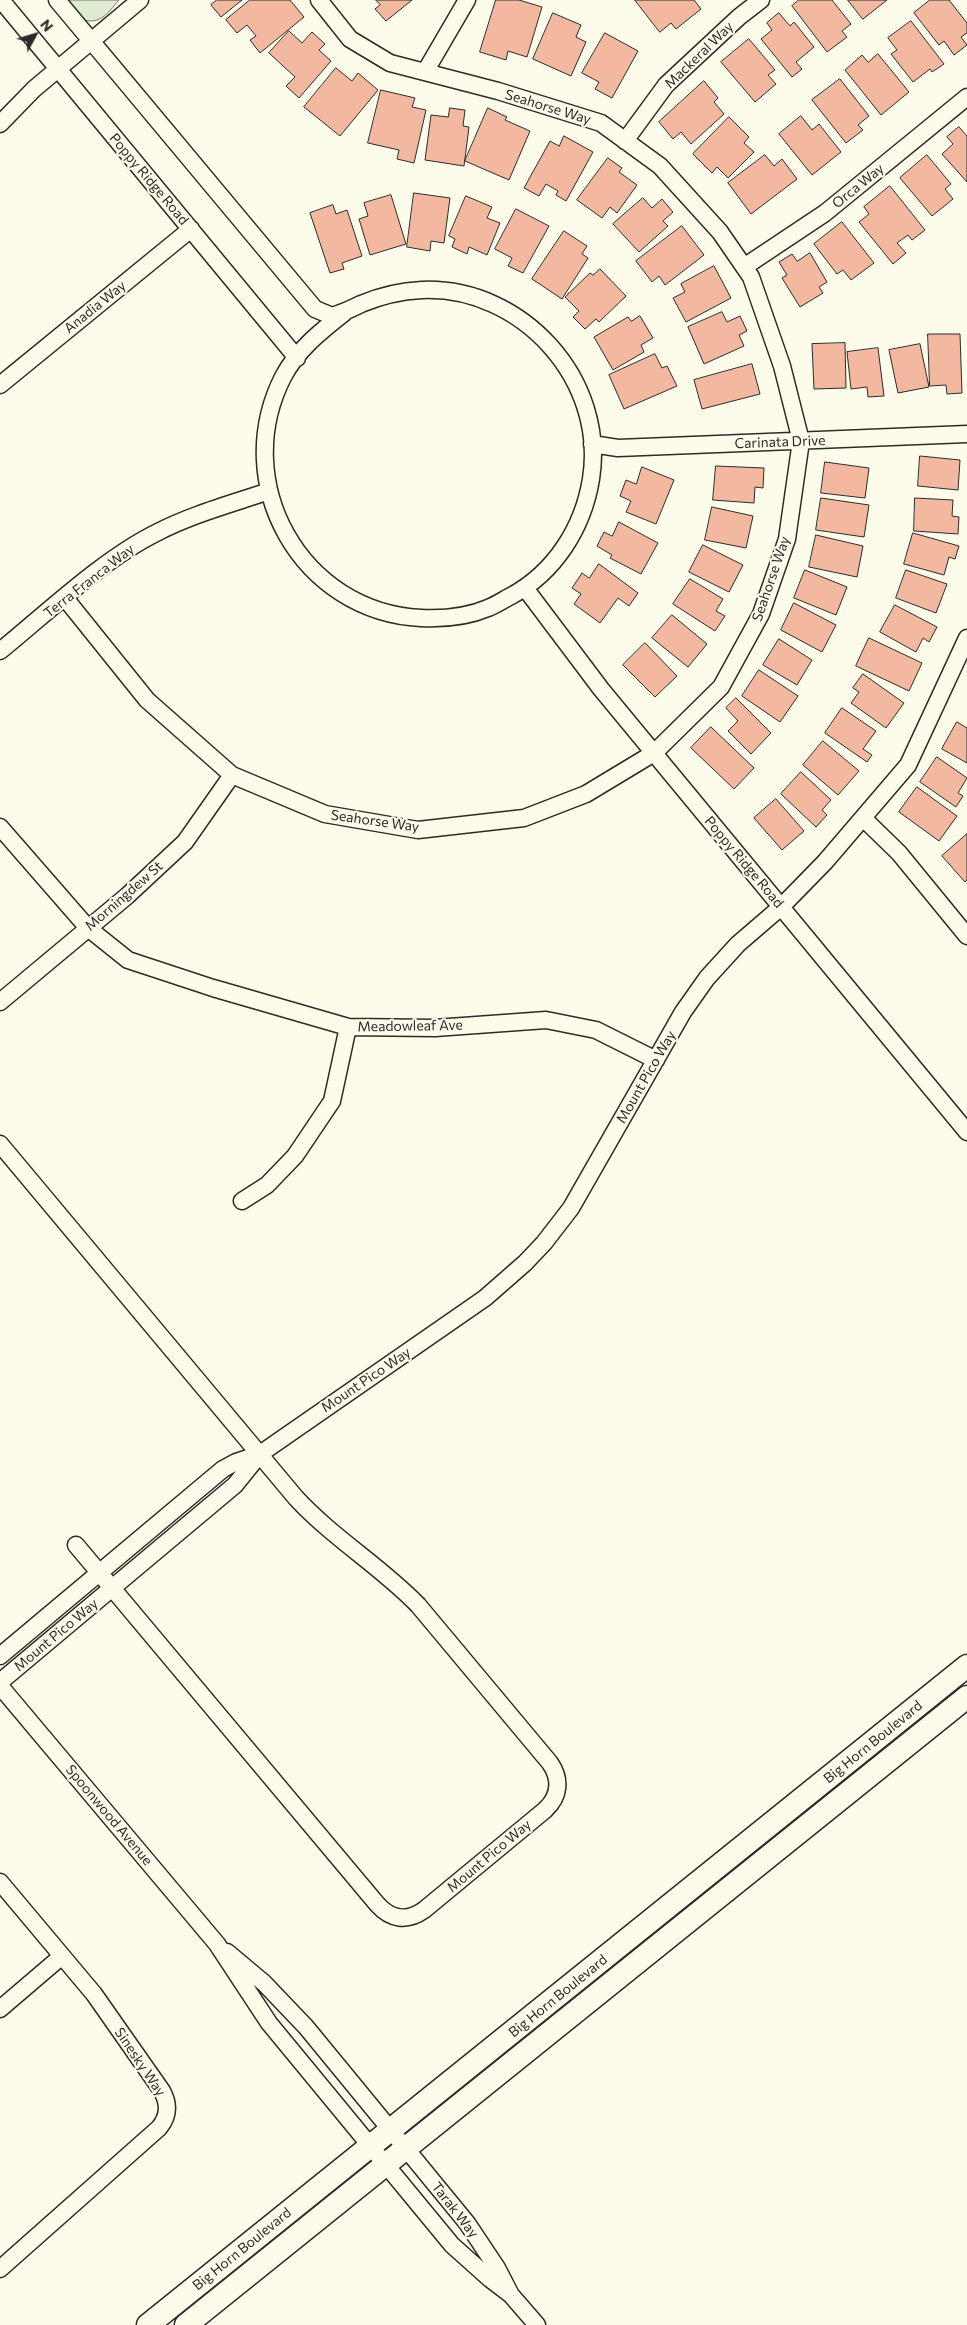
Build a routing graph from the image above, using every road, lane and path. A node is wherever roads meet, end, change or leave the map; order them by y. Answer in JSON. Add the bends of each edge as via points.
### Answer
{"nodes":[{"id":1,"x":1,"y":0,"type":"edge"},
{"id":2,"x":56,"y":0,"type":"edge"},
{"id":3,"x":140,"y":0,"type":"edge"},
{"id":4,"x":319,"y":0,"type":"edge"},
{"id":5,"x":467,"y":0,"type":"edge"},
{"id":6,"x":761,"y":0,"type":"edge"},
{"id":7,"x":90,"y":41,"type":"junction"},
{"id":8,"x":58,"y":69,"type":"junction"},
{"id":9,"x":425,"y":72,"type":"junction"},
{"id":10,"x":967,"y":97,"type":"edge"},
{"id":11,"x":0,"y":124,"type":"edge"},
{"id":12,"x":625,"y":140,"type":"junction"},
{"id":13,"x":190,"y":229,"type":"junction"},
{"id":14,"x":744,"y":267,"type":"junction"},
{"id":15,"x":344,"y":313,"type":"junction"},
{"id":16,"x":297,"y":358,"type":"junction"},
{"id":17,"x":0,"y":385,"type":"edge"},
{"id":18,"x":967,"y":434,"type":"edge"},
{"id":19,"x":801,"y":441,"type":"junction"},
{"id":20,"x":592,"y":444,"type":"junction"},
{"id":21,"x":269,"y":492,"type":"junction"},
{"id":22,"x":525,"y":588,"type":"junction"},
{"id":23,"x":65,"y":598,"type":"junction"},
{"id":24,"x":967,"y":638,"type":"edge"},
{"id":25,"x":0,"y":651,"type":"edge"},
{"id":26,"x":654,"y":753,"type":"junction"},
{"id":27,"x":232,"y":776,"type":"junction"},
{"id":28,"x":863,"y":818,"type":"junction"},
{"id":29,"x":0,"y":827,"type":"edge"},
{"id":30,"x":781,"y":907,"type":"junction"},
{"id":31,"x":88,"y":928,"type":"junction"},
{"id":32,"x":967,"y":936,"type":"edge"},
{"id":33,"x":0,"y":1002,"type":"edge"},
{"id":34,"x":348,"y":1027,"type":"junction"},
{"id":35,"x":656,"y":1060,"type":"junction"},
{"id":36,"x":967,"y":1132,"type":"edge"},
{"id":37,"x":0,"y":1144,"type":"edge"},
{"id":38,"x":242,"y":1201,"type":"dead end"},
{"id":39,"x":260,"y":1454,"type":"junction"},
{"id":40,"x":76,"y":1545,"type":"dead end"},
{"id":41,"x":99,"y":1573,"type":"junction"},
{"id":42,"x":112,"y":1588,"type":"junction"},
{"id":43,"x":0,"y":1656,"type":"edge"},
{"id":44,"x":967,"y":1666,"type":"edge"},
{"id":45,"x":0,"y":1684,"type":"edge"},
{"id":46,"x":967,"y":1698,"type":"edge"},
{"id":47,"x":0,"y":1882,"type":"edge"},
{"id":48,"x":217,"y":1944,"type":"junction"},
{"id":49,"x":62,"y":1956,"type":"junction"},
{"id":50,"x":0,"y":2009,"type":"edge"},
{"id":51,"x":391,"y":2130,"type":"junction"},
{"id":52,"x":370,"y":2146,"type":"junction"},
{"id":53,"x":406,"y":2148,"type":"junction"},
{"id":54,"x":386,"y":2164,"type":"junction"},
{"id":55,"x":0,"y":2269,"type":"edge"},
{"id":56,"x":511,"y":2295,"type":"junction"},
{"id":57,"x":148,"y":2325,"type":"edge"},
{"id":58,"x":186,"y":2325,"type":"edge"},
{"id":59,"x":537,"y":2325,"type":"edge"}],
"edges":[{"from":1,"to":8,"type":"street","name":"Poppy Ridge Road"},
{"from":2,"to":7,"type":"street"},
{"from":3,"to":7,"type":"street"},
{"from":4,"to":9,"type":"street","name":"Seahorse Way","via":[[350,39],[390,63]]},
{"from":5,"to":9,"type":"street"},
{"from":6,"to":12,"type":"street","name":"Mackeral Way","via":[[666,85]]},
{"from":7,"to":8,"type":"street"},
{"from":7,"to":15,"type":"street","via":[[308,303],[323,314]]},
{"from":8,"to":11,"type":"street"},
{"from":8,"to":13,"type":"street","name":"Poppy Ridge Road"},
{"from":9,"to":12,"type":"street","name":"Seahorse Way","via":[[600,123]]},
{"from":10,"to":14,"type":"street","name":"Orca Way","via":[[825,213]]},
{"from":12,"to":14,"type":"street","name":"Seahorse Way","via":[[660,166],[720,232]]},
{"from":13,"to":16,"type":"street","name":"Poppy Ridge Road"},
{"from":13,"to":17,"type":"street","name":"Anadia Way"},
{"from":14,"to":19,"type":"street","name":"Seahorse Way","via":[[752,277],[782,366]]},
{"from":15,"to":16,"type":"street","via":[[310,340]]},
{"from":15,"to":20,"type":"street","via":[[390,294],[424,290],[465,295],[504,309],[532,328],[566,365],[581,395]]},
{"from":16,"to":21,"type":"street","via":[[283,376],[268,417],[264,461]]},
{"from":18,"to":19,"type":"street","name":"Carinata Drive"},
{"from":19,"to":20,"type":"street","name":"Carinata Drive","via":[[618,448]]},
{"from":19,"to":26,"type":"street","name":"Seahorse Way","via":[[787,538],[761,614],[721,687]]},
{"from":20,"to":22,"type":"street","via":[[589,489],[574,532],[548,568]]},
{"from":21,"to":22,"type":"street","via":[[291,545],[320,578],[357,603],[399,617],[443,619],[486,609]]},
{"from":21,"to":23,"type":"street","name":"Terra Franca Way","via":[[190,517],[157,532],[113,559]]},
{"from":22,"to":26,"type":"street","name":"Poppy Ridge Road"},
{"from":23,"to":25,"type":"street","name":"Terra Franca Way"},
{"from":23,"to":27,"type":"street","name":"Seahorse Way","via":[[147,700]]},
{"from":24,"to":28,"type":"street","name":"Mount Pico Way","via":[[908,765]]},
{"from":26,"to":27,"type":"street","name":"Seahorse Way","via":[[586,794],[524,818],[418,830],[325,814]]},
{"from":26,"to":30,"type":"street","name":"Poppy Ridge Road"},
{"from":27,"to":31,"type":"street","name":"Morningdew St","via":[[185,842]]},
{"from":28,"to":30,"type":"street","name":"Mount Pico Way"},
{"from":28,"to":32,"type":"street","via":[[899,853]]},
{"from":29,"to":31,"type":"street","name":"Meadowleaf Ave"},
{"from":30,"to":35,"type":"street","name":"Mount Pico Way","via":[[738,944],[707,978],[682,1012]]},
{"from":30,"to":36,"type":"street","name":"Poppy Ridge Road"},
{"from":31,"to":33,"type":"street","name":"Morningdew St"},
{"from":31,"to":34,"type":"street","name":"Meadowleaf Ave","via":[[128,960]]},
{"from":34,"to":35,"type":"street","name":"Meadowleaf Ave","via":[[436,1028],[546,1020],[596,1030]]},
{"from":34,"to":38,"type":"street","via":[[332,1102],[295,1156],[267,1185]]},
{"from":35,"to":39,"type":"street","name":"Mount Pico Way","via":[[571,1208],[525,1263],[485,1298]]},
{"from":37,"to":39,"type":"street","name":"Mount Pico Way"},
{"from":39,"to":41,"type":"street","name":"Mount Pico Way","via":[[223,1469]]},
{"from":39,"to":42,"type":"street","name":"Mount Pico Way","via":[[235,1485]]},
{"from":39,"to":42,"type":"street","name":"Mount Pico Way","via":[[317,1520],[418,1605],[550,1763],[557,1775],[558,1789],[546,1810],[418,1915],[402,1918],[388,1914],[364,1890]]},
{"from":40,"to":41,"type":"street","name":"Mount Pico Way"},
{"from":41,"to":42,"type":"street","name":"Mount Pico Way"},
{"from":41,"to":43,"type":"street","name":"Mount Pico Way"},
{"from":42,"to":45,"type":"street","name":"Mount Pico Way"},
{"from":44,"to":51,"type":"main road","name":"Big Horn Boulevard"},
{"from":45,"to":48,"type":"street","name":"Spoonwood Avenue"},
{"from":46,"to":53,"type":"main road","name":"Big Horn Boulevard"},
{"from":47,"to":49,"type":"street","name":"Sinesky Way"},
{"from":48,"to":51,"type":"street","name":"Spoonwood Avenue","via":[[286,2004]]},
{"from":48,"to":52,"type":"street","name":"Spoonwood Avenue","via":[[270,2023]]},
{"from":49,"to":50,"type":"street"},
{"from":49,"to":55,"type":"street","name":"Sinesky Way","via":[[94,1994],[162,2091],[166,2097],[167,2112],[159,2128]]},
{"from":51,"to":52,"type":"main road","name":"Big Horn Boulevard"},
{"from":51,"to":53,"type":"street","name":"Tarak Way"},
{"from":52,"to":54,"type":"street","name":"Spoonwood Avenue"},
{"from":52,"to":57,"type":"main road","name":"Big Horn Boulevard"},
{"from":53,"to":54,"type":"main road","name":"Big Horn Boulevard"},
{"from":53,"to":56,"type":"street","name":"Tarak Way","via":[[472,2230]]},
{"from":54,"to":56,"type":"street","name":"Tarak Way","via":[[452,2245]]},
{"from":54,"to":58,"type":"main road","name":"Big Horn Boulevard"},
{"from":56,"to":59,"type":"street","name":"Tarak Way"}]}
